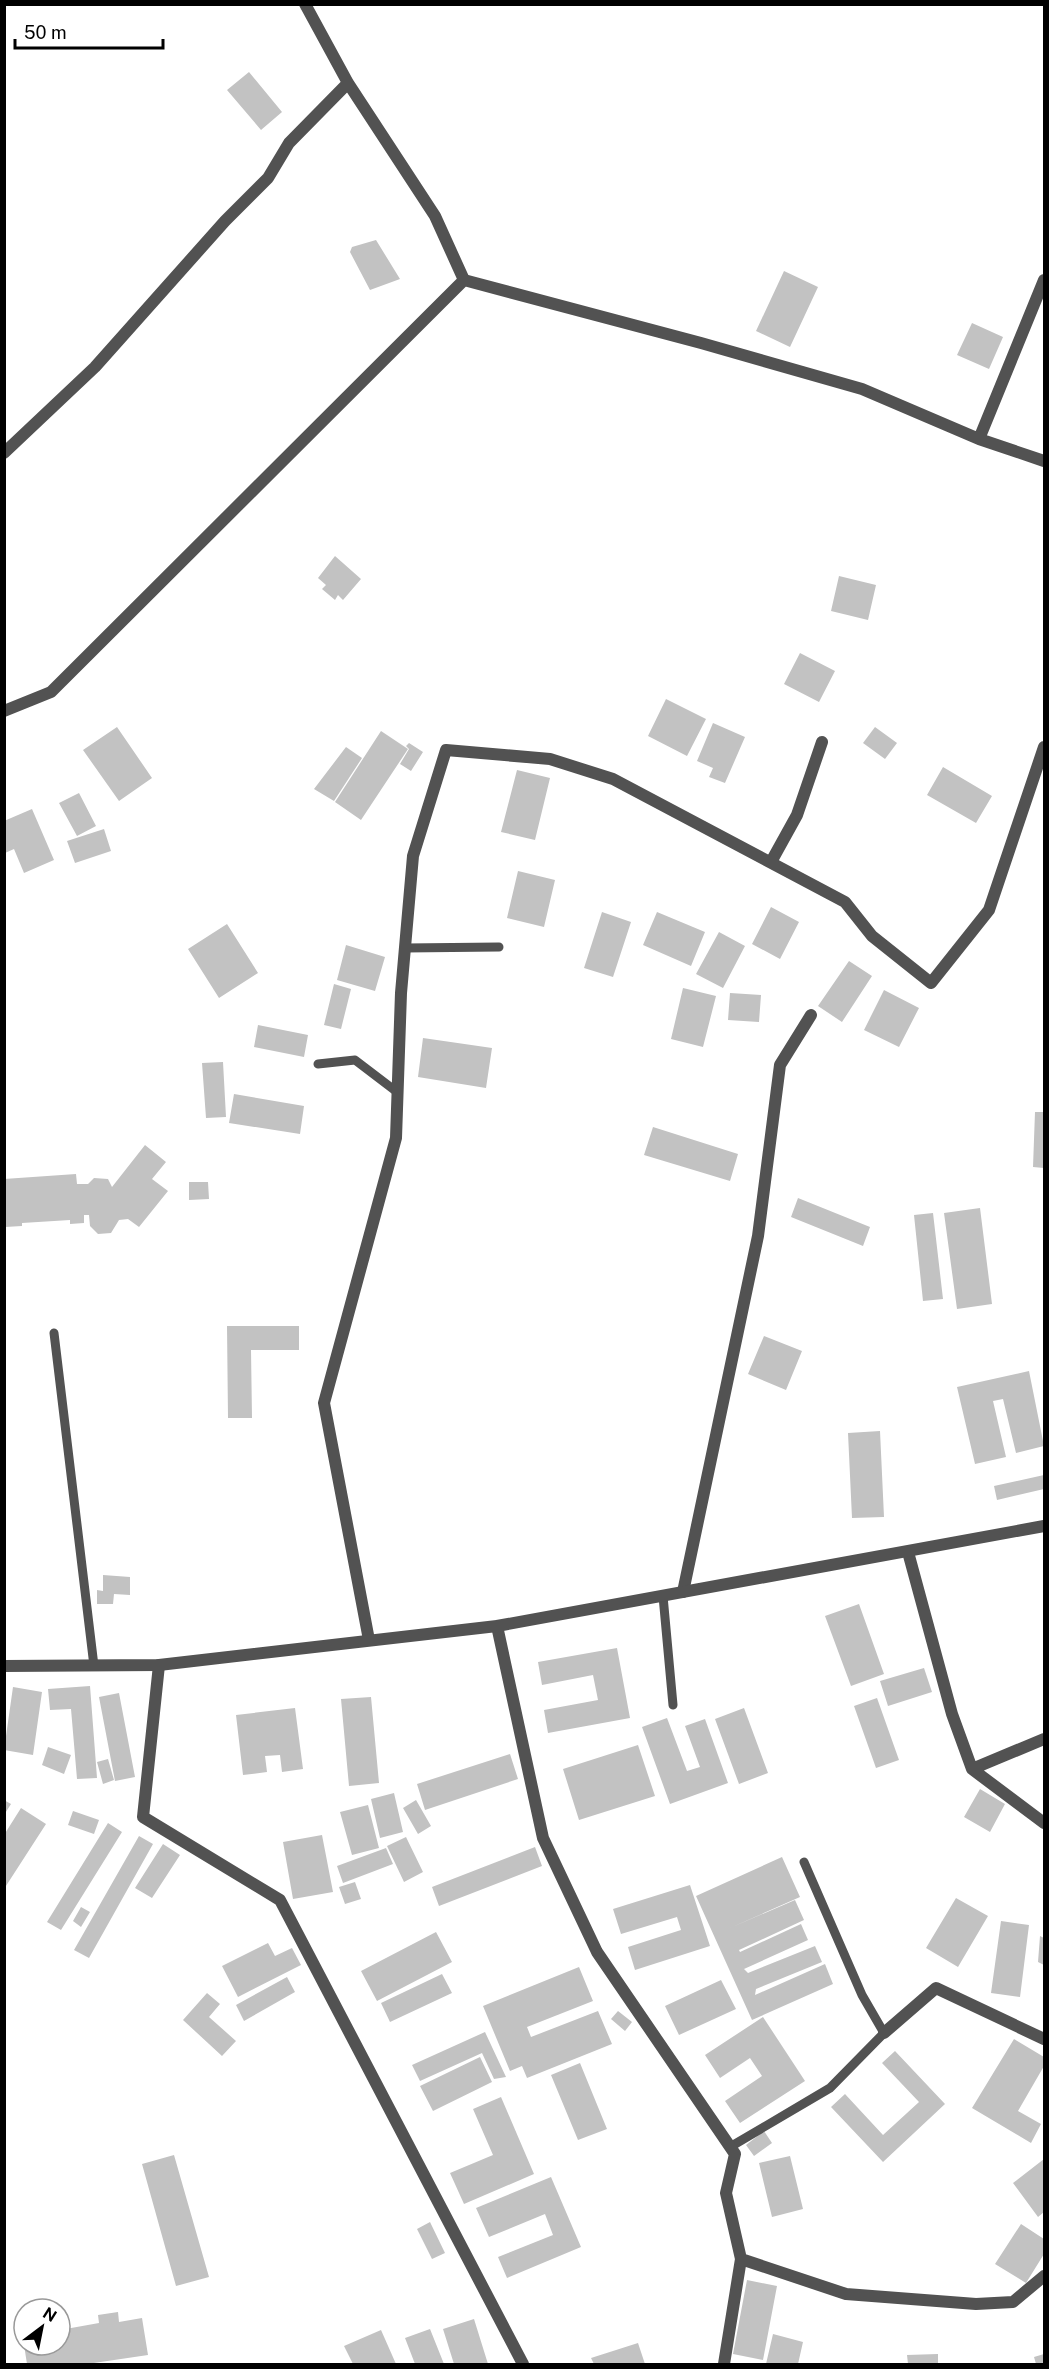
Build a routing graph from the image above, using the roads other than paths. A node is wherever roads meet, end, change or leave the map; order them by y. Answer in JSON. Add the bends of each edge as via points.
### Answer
{"nodes":[{"id":1,"x":305,"y":4,"type":"edge"},
{"id":2,"x":348,"y":83,"type":"junction"},
{"id":3,"x":464,"y":280,"type":"junction"},
{"id":4,"x":1044,"y":280,"type":"edge"},
{"id":5,"x":980,"y":439,"type":"junction"},
{"id":6,"x":4,"y":453,"type":"edge"},
{"id":7,"x":1044,"y":461,"type":"edge"},
{"id":8,"x":4,"y":711,"type":"edge"},
{"id":9,"x":822,"y":742,"type":"dead end"},
{"id":10,"x":1044,"y":747,"type":"edge"},
{"id":11,"x":771,"y":862,"type":"junction"},
{"id":12,"x":499,"y":947,"type":"dead end"},
{"id":13,"x":405,"y":948,"type":"junction"},
{"id":14,"x":811,"y":1016,"type":"dead end"},
{"id":15,"x":318,"y":1064,"type":"dead end"},
{"id":16,"x":397,"y":1092,"type":"junction"},
{"id":17,"x":54,"y":1333,"type":"dead end"},
{"id":18,"x":1044,"y":1527,"type":"edge"},
{"id":19,"x":908,"y":1552,"type":"junction"},
{"id":20,"x":683,"y":1592,"type":"junction"},
{"id":21,"x":663,"y":1596,"type":"junction"},
{"id":22,"x":497,"y":1626,"type":"junction"},
{"id":23,"x":369,"y":1640,"type":"junction"},
{"id":24,"x":159,"y":1665,"type":"junction"},
{"id":25,"x":4,"y":1666,"type":"edge"},
{"id":26,"x":94,"y":1666,"type":"junction"},
{"id":27,"x":673,"y":1705,"type":"dead end"},
{"id":28,"x":1044,"y":1739,"type":"edge"},
{"id":29,"x":972,"y":1769,"type":"junction"},
{"id":30,"x":1044,"y":1823,"type":"edge"},
{"id":31,"x":804,"y":1862,"type":"dead end"},
{"id":32,"x":884,"y":2033,"type":"junction"},
{"id":33,"x":1044,"y":2039,"type":"edge"},
{"id":34,"x":730,"y":2147,"type":"junction"},
{"id":35,"x":741,"y":2259,"type":"junction"},
{"id":36,"x":1044,"y":2276,"type":"edge"},
{"id":37,"x":522,"y":2364,"type":"edge"},
{"id":38,"x":724,"y":2364,"type":"edge"}],
"edges":[{"from":1,"to":2,"type":"street"},
{"from":2,"to":3,"type":"street","via":[[435,216]]},
{"from":2,"to":6,"type":"street","via":[[289,143],[268,178],[95,366]]},
{"from":3,"to":5,"type":"street","via":[[862,389]]},
{"from":3,"to":8,"type":"street","via":[[51,692]]},
{"from":4,"to":5,"type":"street"},
{"from":5,"to":7,"type":"street"},
{"from":9,"to":11,"type":"street","via":[[797,815]]},
{"from":10,"to":11,"type":"street","via":[[988,910],[931,983],[872,936],[845,902]]},
{"from":11,"to":13,"type":"street","via":[[613,779],[550,759],[446,750],[413,856]]},
{"from":12,"to":13,"type":"lane"},
{"from":13,"to":16,"type":"street"},
{"from":14,"to":20,"type":"street","via":[[780,1065],[758,1236]]},
{"from":15,"to":16,"type":"lane","via":[[354,1060]]},
{"from":16,"to":23,"type":"street","via":[[396,1138],[324,1403]]},
{"from":17,"to":26,"type":"lane"},
{"from":18,"to":19,"type":"street"},
{"from":19,"to":20,"type":"street"},
{"from":19,"to":29,"type":"street","via":[[952,1714]]},
{"from":20,"to":21,"type":"street"},
{"from":21,"to":22,"type":"street"},
{"from":21,"to":27,"type":"lane"},
{"from":22,"to":23,"type":"street"},
{"from":22,"to":34,"type":"street","via":[[543,1838],[597,1952]]},
{"from":23,"to":24,"type":"street"},
{"from":24,"to":26,"type":"street"},
{"from":24,"to":37,"type":"street","via":[[143,1817],[280,1900]]},
{"from":25,"to":26,"type":"street"},
{"from":28,"to":29,"type":"street"},
{"from":29,"to":30,"type":"street"},
{"from":31,"to":32,"type":"lane","via":[[862,1995]]},
{"from":32,"to":33,"type":"street","via":[[936,1988]]},
{"from":32,"to":34,"type":"lane","via":[[830,2088]]},
{"from":34,"to":35,"type":"street","via":[[735,2154],[726,2193]]},
{"from":35,"to":36,"type":"street","via":[[846,2295],[976,2304],[1013,2302]]},
{"from":35,"to":38,"type":"street"}]}
